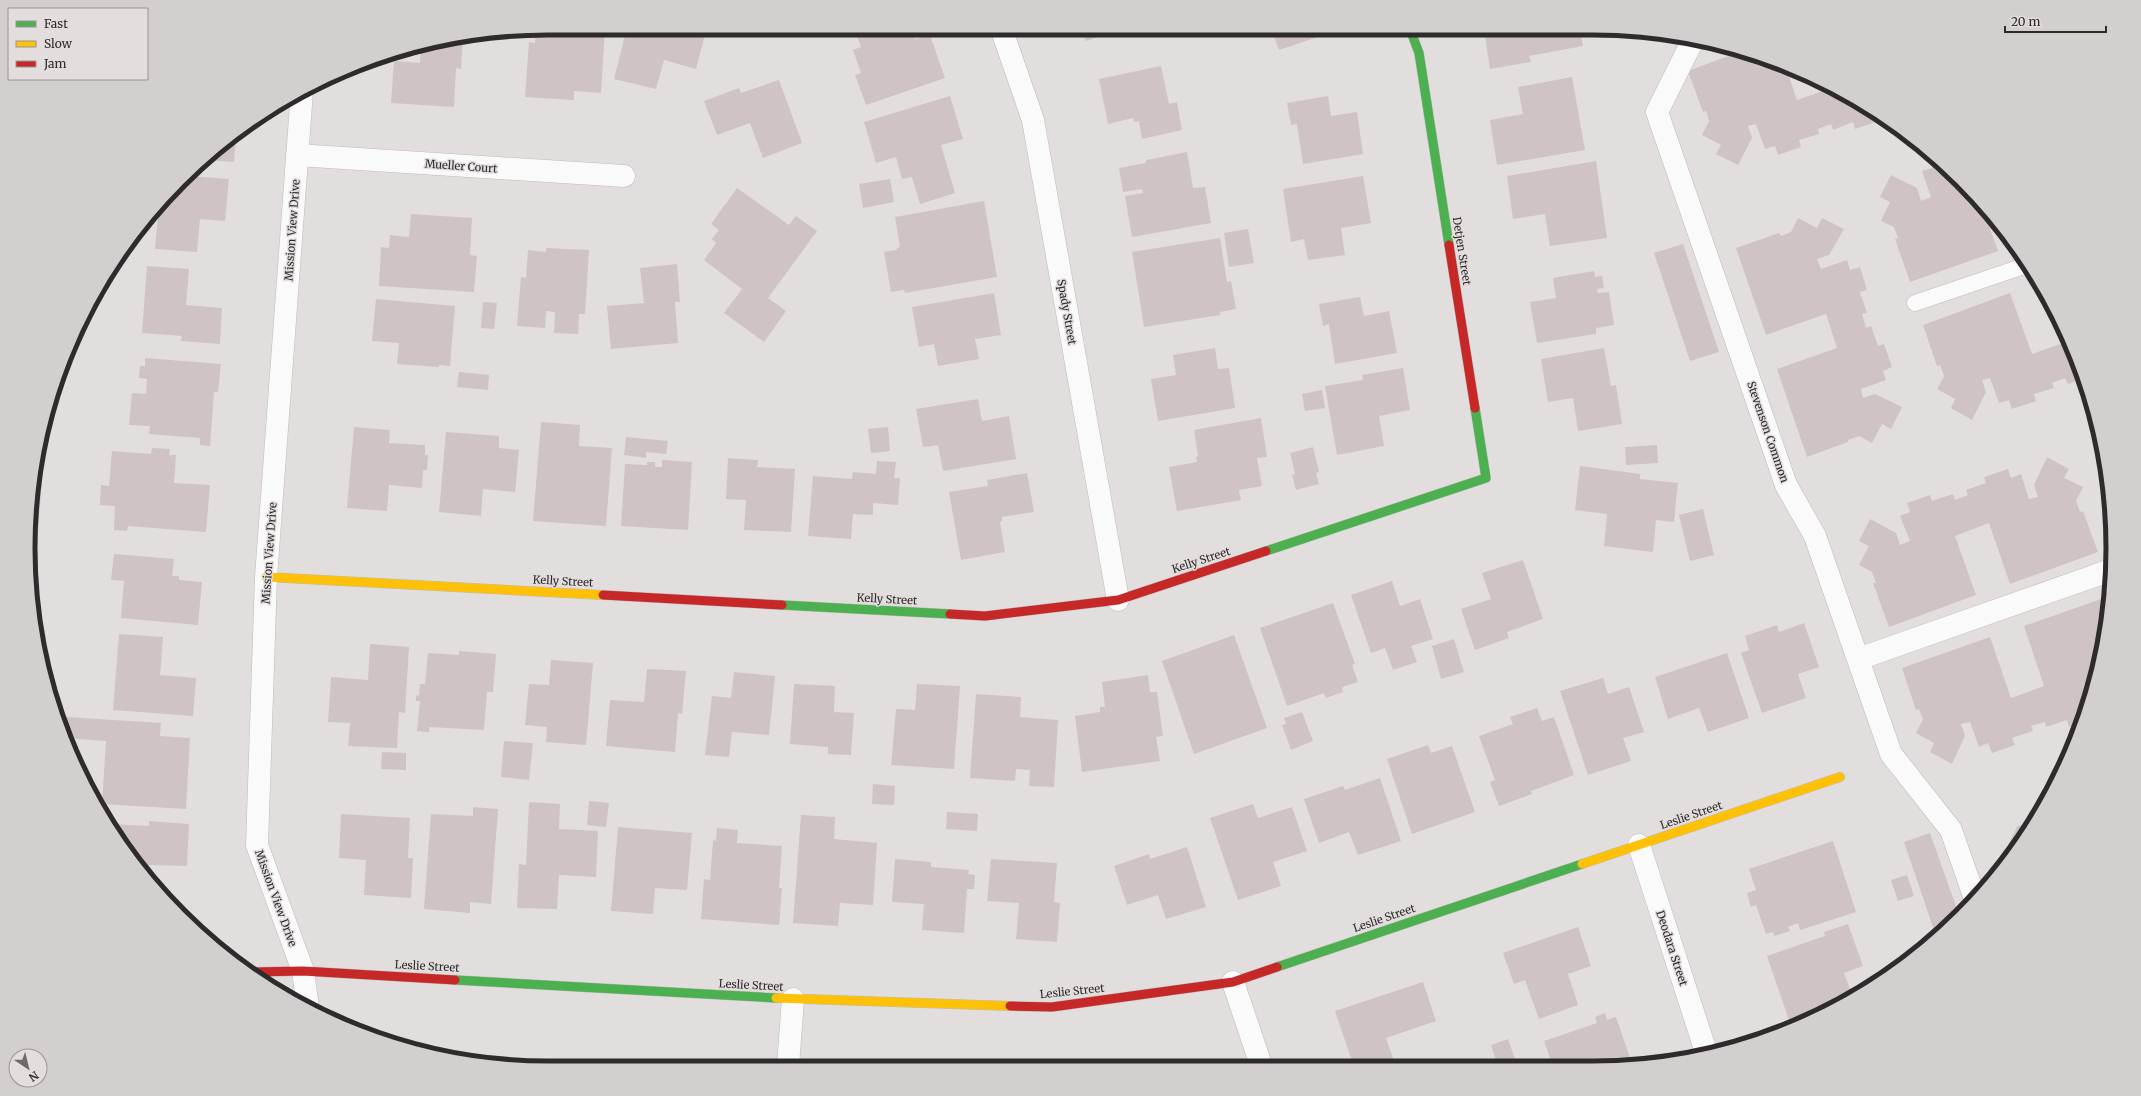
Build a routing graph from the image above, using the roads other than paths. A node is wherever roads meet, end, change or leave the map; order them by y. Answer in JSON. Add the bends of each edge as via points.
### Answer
{"nodes":[{"id":1,"x":1003,"y":35,"type":"edge"},
{"id":2,"x":1412,"y":35,"type":"edge"},
{"id":3,"x":1691,"y":45,"type":"edge"},
{"id":4,"x":301,"y":98,"type":"edge"},
{"id":5,"x":297,"y":155,"type":"junction"},
{"id":6,"x":624,"y":176,"type":"dead end"},
{"id":7,"x":2022,"y":267,"type":"edge"},
{"id":8,"x":1915,"y":303,"type":"dead end"},
{"id":9,"x":1486,"y":478,"type":"joint"},
{"id":10,"x":2105,"y":572,"type":"edge"},
{"id":11,"x":266,"y":577,"type":"junction"},
{"id":12,"x":1118,"y":600,"type":"junction"},
{"id":13,"x":1858,"y":659,"type":"junction"},
{"id":14,"x":1840,"y":777,"type":"dead end"},
{"id":15,"x":1638,"y":845,"type":"junction"},
{"id":16,"x":1973,"y":893,"type":"edge"},
{"id":17,"x":303,"y":971,"type":"junction"},
{"id":18,"x":259,"y":972,"type":"edge"},
{"id":19,"x":1233,"y":982,"type":"junction"},
{"id":20,"x":793,"y":999,"type":"junction"},
{"id":21,"x":307,"y":1001,"type":"edge"},
{"id":22,"x":1705,"y":1048,"type":"edge"},
{"id":23,"x":788,"y":1061,"type":"edge"},
{"id":24,"x":1260,"y":1061,"type":"edge"}],
"edges":[{"from":1,"to":12,"type":"street","name":"Spady Street","via":[[1033,120]]},
{"from":2,"to":9,"type":"street","name":"Detjen Street","via":[[1419,54]]},
{"from":3,"to":13,"type":"street","name":"Stevenson Common","via":[[1657,112],[1786,485],[1815,536]]},
{"from":4,"to":5,"type":"street","name":"Mission View Drive"},
{"from":5,"to":6,"type":"street","name":"Mueller Court"},
{"from":5,"to":11,"type":"street","name":"Mission View Drive"},
{"from":7,"to":8,"type":"lane"},
{"from":9,"to":12,"type":"street","name":"Kelly Street"},
{"from":10,"to":13,"type":"street"},
{"from":11,"to":12,"type":"street","name":"Kelly Street","via":[[985,616]]},
{"from":11,"to":17,"type":"street","name":"Mission View Drive","via":[[257,845]]},
{"from":13,"to":16,"type":"street","name":"Stevenson Common","via":[[1890,754],[1951,830]]},
{"from":14,"to":15,"type":"street","name":"Leslie Street"},
{"from":15,"to":19,"type":"street","name":"Leslie Street"},
{"from":15,"to":22,"type":"street","name":"Deodara Street"},
{"from":17,"to":18,"type":"street","name":"Leslie Street"},
{"from":17,"to":20,"type":"street","name":"Leslie Street"},
{"from":17,"to":21,"type":"street","name":"Mission View Drive"},
{"from":19,"to":20,"type":"street","name":"Leslie Street","via":[[1052,1007]]},
{"from":19,"to":24,"type":"street"},
{"from":20,"to":23,"type":"street"}]}
